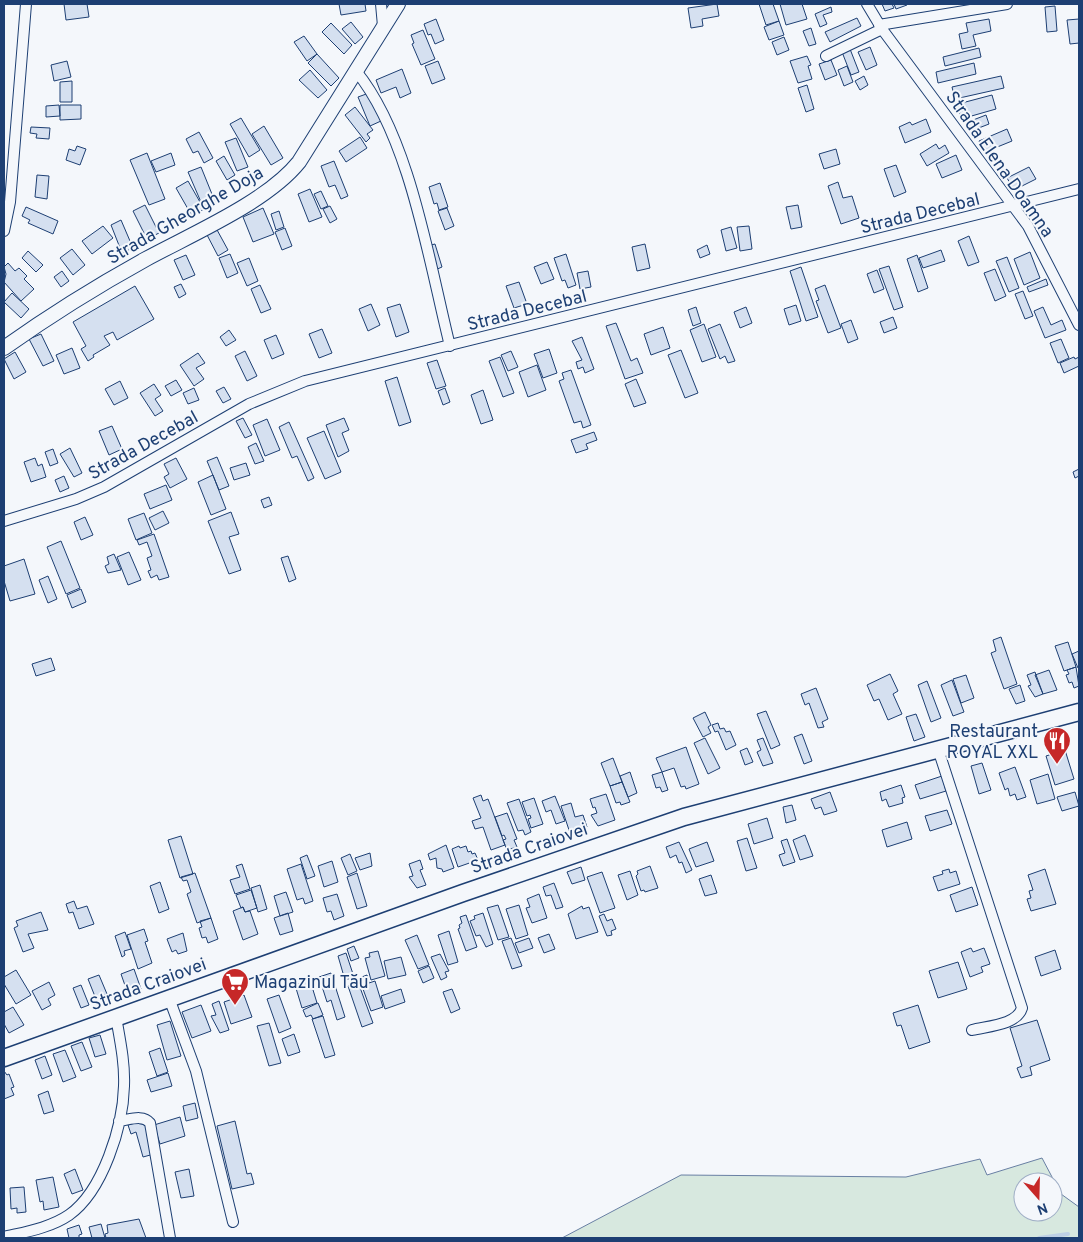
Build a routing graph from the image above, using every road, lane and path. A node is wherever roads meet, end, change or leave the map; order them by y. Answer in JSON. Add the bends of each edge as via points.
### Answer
{"nodes":[{"id":1,"x":26,"y":4,"type":"edge"},
{"id":2,"x":381,"y":4,"type":"edge"},
{"id":3,"x":398,"y":4,"type":"edge"},
{"id":4,"x":867,"y":4,"type":"edge"},
{"id":5,"x":1007,"y":4,"type":"edge"},
{"id":6,"x":383,"y":26,"type":"junction"},
{"id":7,"x":880,"y":27,"type":"junction"},
{"id":8,"x":826,"y":56,"type":"dead end"},
{"id":9,"x":356,"y":71,"type":"junction"},
{"id":10,"x":1079,"y":189,"type":"edge"},
{"id":11,"x":1013,"y":207,"type":"junction"},
{"id":12,"x":4,"y":230,"type":"edge"},
{"id":13,"x":1079,"y":326,"type":"edge"},
{"id":14,"x":450,"y":346,"type":"junction"},
{"id":15,"x":4,"y":348,"type":"edge"},
{"id":16,"x":4,"y":521,"type":"edge"},
{"id":17,"x":1079,"y":712,"type":"edge"},
{"id":18,"x":938,"y":749,"type":"junction"},
{"id":19,"x":169,"y":998,"type":"junction"},
{"id":20,"x":116,"y":1017,"type":"junction"},
{"id":21,"x":972,"y":1030,"type":"dead end"},
{"id":22,"x":4,"y":1058,"type":"edge"},
{"id":23,"x":119,"y":1122,"type":"junction"},
{"id":24,"x":233,"y":1222,"type":"dead end"},
{"id":25,"x":4,"y":1237,"type":"edge"},
{"id":26,"x":170,"y":1238,"type":"edge"}],
"edges":[{"from":1,"to":12,"type":"street","via":[[10,202]]},
{"from":2,"to":6,"type":"street"},
{"from":3,"to":6,"type":"street","name":"Strada Gheorghe Doja"},
{"from":4,"to":7,"type":"street","name":"Strada Elena Doamna"},
{"from":5,"to":7,"type":"street"},
{"from":6,"to":9,"type":"street","name":"Strada Gheorghe Doja"},
{"from":7,"to":8,"type":"street"},
{"from":7,"to":11,"type":"street","name":"Strada Elena Doamna"},
{"from":9,"to":14,"type":"street","via":[[374,96],[402,160]]},
{"from":9,"to":15,"type":"street","name":"Strada Gheorghe Doja","via":[[299,162],[282,180],[253,200],[78,300]]},
{"from":10,"to":11,"type":"street","name":"Strada Decebal"},
{"from":11,"to":13,"type":"street","name":"Strada Elena Doamna","via":[[1040,248]]},
{"from":11,"to":14,"type":"street","name":"Strada Decebal"},
{"from":14,"to":16,"type":"street","name":"Strada Decebal","via":[[305,382],[271,394],[104,487]]},
{"from":17,"to":18,"type":"main road","name":"Strada Craiovei"},
{"from":18,"to":19,"type":"main road","name":"Strada Craiovei","via":[[684,817]]},
{"from":18,"to":21,"type":"street","via":[[1022,1008],[1014,1020]]},
{"from":19,"to":20,"type":"main road","name":"Strada Craiovei"},
{"from":19,"to":24,"type":"street","via":[[196,1071]]},
{"from":20,"to":22,"type":"main road","name":"Strada Craiovei"},
{"from":20,"to":23,"type":"street","via":[[122,1046],[124,1084]]},
{"from":23,"to":25,"type":"street","via":[[99,1179],[80,1206],[52,1223]]},
{"from":23,"to":26,"type":"street","via":[[142,1118],[150,1123]]}]}
